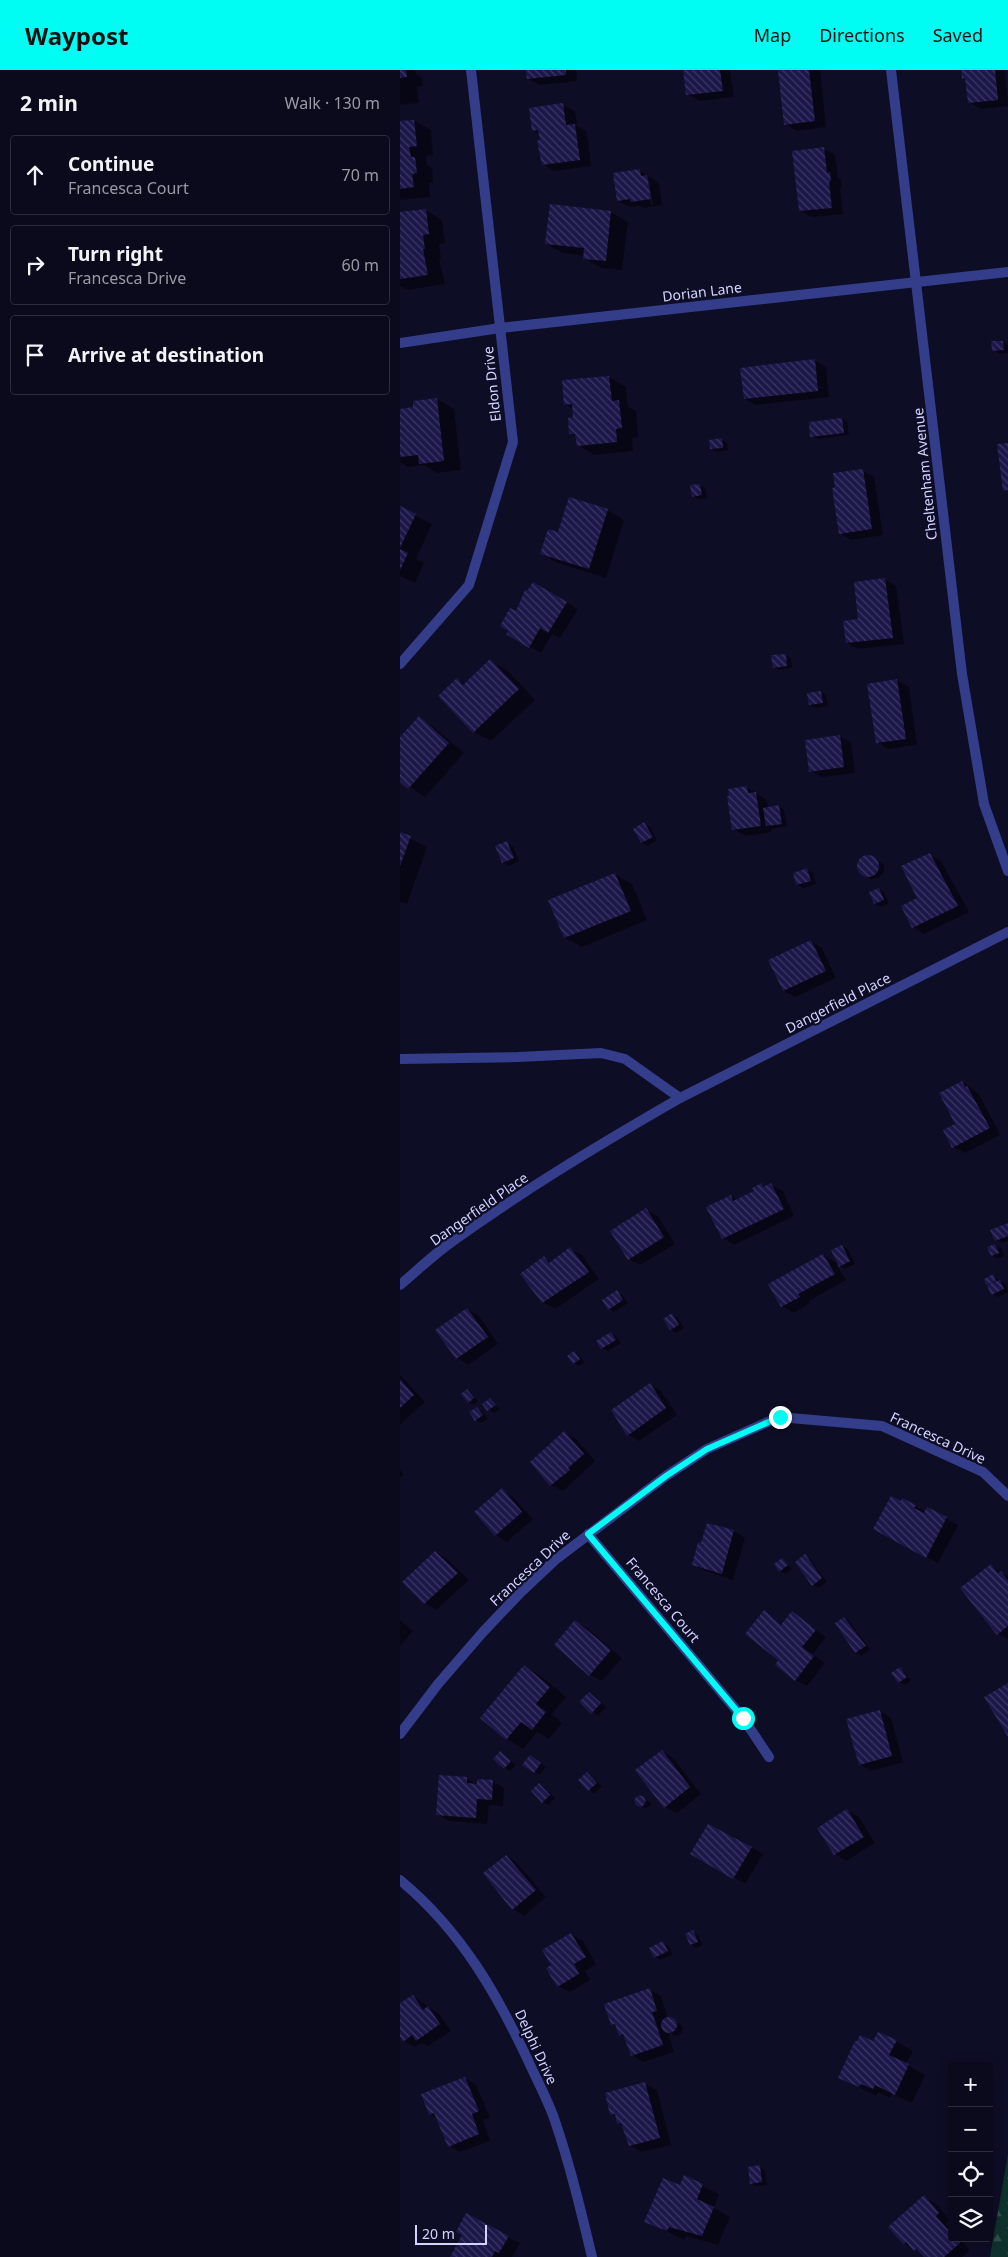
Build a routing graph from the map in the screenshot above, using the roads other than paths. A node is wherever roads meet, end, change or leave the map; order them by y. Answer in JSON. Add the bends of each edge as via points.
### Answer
{"nodes":[{"id":1,"x":472,"y":70,"type":"edge"},
{"id":2,"x":892,"y":70,"type":"edge"},
{"id":3,"x":1008,"y":272,"type":"edge"},
{"id":4,"x":916,"y":283,"type":"junction"},
{"id":5,"x":500,"y":328,"type":"junction"},
{"id":6,"x":400,"y":343,"type":"edge"},
{"id":7,"x":400,"y":664,"type":"edge"},
{"id":8,"x":1008,"y":871,"type":"edge"},
{"id":9,"x":1008,"y":932,"type":"edge"},
{"id":10,"x":400,"y":1059,"type":"edge"},
{"id":11,"x":680,"y":1098,"type":"junction"},
{"id":12,"x":400,"y":1285,"type":"edge"},
{"id":13,"x":1008,"y":1496,"type":"edge"},
{"id":14,"x":588,"y":1534,"type":"junction"},
{"id":15,"x":400,"y":1734,"type":"edge"},
{"id":16,"x":769,"y":1757,"type":"dead end"},
{"id":17,"x":400,"y":1880,"type":"edge"},
{"id":18,"x":592,"y":2257,"type":"edge"}],
"edges":[{"from":1,"to":5,"type":"street","name":"Eldon Drive"},
{"from":2,"to":4,"type":"street","name":"Cheltenham Avenue"},
{"from":3,"to":4,"type":"street","name":"Dorian Lane"},
{"from":4,"to":5,"type":"street","name":"Dorian Lane"},
{"from":4,"to":8,"type":"street","name":"Cheltenham Avenue","via":[[962,674],[984,804]]},
{"from":5,"to":6,"type":"street","name":"Dorian Lane"},
{"from":5,"to":7,"type":"street","name":"Eldon Drive","via":[[513,442],[469,585]]},
{"from":9,"to":11,"type":"street","name":"Dangerfield Place"},
{"from":10,"to":11,"type":"street","via":[[601,1053],[624,1059]]},
{"from":11,"to":12,"type":"street","name":"Dangerfield Place","via":[[570,1163],[451,1242]]},
{"from":13,"to":14,"type":"street","name":"Francesca Drive","via":[[983,1472],[882,1426],[780,1417],[707,1449]]},
{"from":14,"to":15,"type":"street","name":"Francesca Drive","via":[[555,1560],[508,1606],[438,1684]]},
{"from":14,"to":16,"type":"street","name":"Francesca Court","via":[[743,1718]]},
{"from":17,"to":18,"type":"street","name":"Delphi Drive","via":[[420,1896],[460,1943],[489,1983],[514,2031],[555,2119]]}]}
